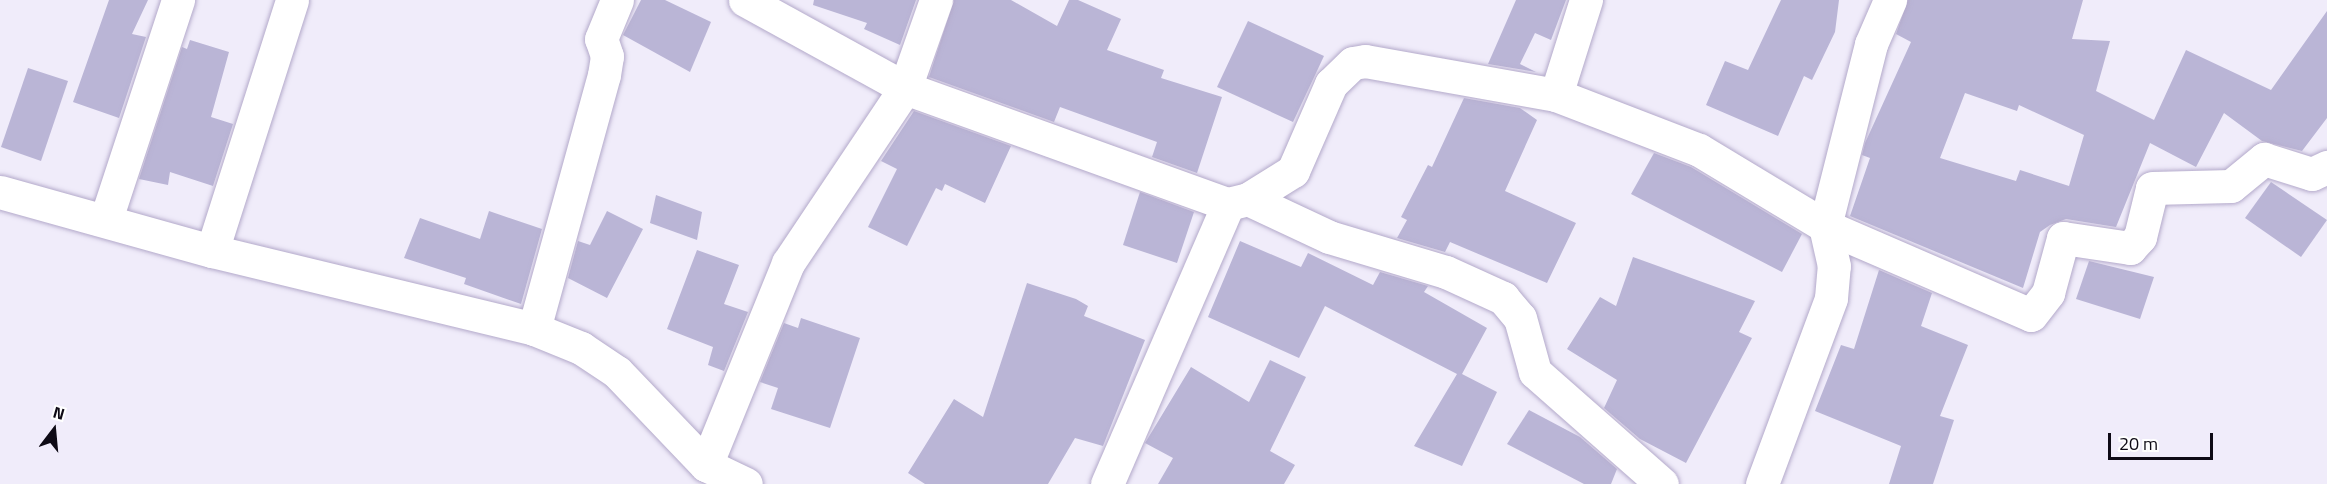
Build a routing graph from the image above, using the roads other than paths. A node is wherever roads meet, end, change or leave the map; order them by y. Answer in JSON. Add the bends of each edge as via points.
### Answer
{"nodes":[{"id":1,"x":178,"y":0,"type":"edge"},
{"id":2,"x":292,"y":0,"type":"edge"},
{"id":3,"x":617,"y":0,"type":"edge"},
{"id":4,"x":745,"y":0,"type":"edge"},
{"id":5,"x":936,"y":0,"type":"edge"},
{"id":6,"x":1586,"y":0,"type":"edge"},
{"id":7,"x":1890,"y":0,"type":"edge"},
{"id":8,"x":905,"y":88,"type":"junction"},
{"id":9,"x":1556,"y":95,"type":"junction"},
{"id":10,"x":2327,"y":167,"type":"edge"},
{"id":11,"x":0,"y":192,"type":"edge"},
{"id":12,"x":1238,"y":202,"type":"junction"},
{"id":13,"x":106,"y":219,"type":"junction"},
{"id":14,"x":1825,"y":226,"type":"junction"},
{"id":15,"x":212,"y":251,"type":"junction"},
{"id":16,"x":534,"y":329,"type":"junction"},
{"id":17,"x":706,"y":465,"type":"junction"},
{"id":18,"x":746,"y":484,"type":"edge"},
{"id":19,"x":1107,"y":484,"type":"edge"},
{"id":20,"x":1662,"y":484,"type":"edge"},
{"id":21,"x":1762,"y":484,"type":"edge"}],
"edges":[{"from":1,"to":13,"type":"street"},
{"from":2,"to":15,"type":"street"},
{"from":3,"to":16,"type":"street","via":[[601,39],[607,56],[604,75]]},
{"from":4,"to":8,"type":"street"},
{"from":5,"to":8,"type":"street"},
{"from":6,"to":9,"type":"street"},
{"from":7,"to":14,"type":"street","via":[[1871,44]]},
{"from":8,"to":12,"type":"street"},
{"from":8,"to":17,"type":"street","via":[[788,263]]},
{"from":9,"to":12,"type":"street","via":[[1365,61],[1353,63],[1331,84],[1293,171]]},
{"from":9,"to":14,"type":"street","via":[[1699,150]]},
{"from":10,"to":14,"type":"street","via":[[2312,174],[2264,159],[2231,186],[2152,188],[2140,237],[2130,248],[2063,238],[2048,294],[2031,315]]},
{"from":11,"to":13,"type":"street"},
{"from":12,"to":19,"type":"street"},
{"from":12,"to":20,"type":"street","via":[[1329,237],[1446,272],[1503,298],[1520,318],[1535,372],[1586,422]]},
{"from":13,"to":15,"type":"street"},
{"from":14,"to":21,"type":"street","via":[[1834,266],[1831,298]]},
{"from":15,"to":16,"type":"street"},
{"from":16,"to":17,"type":"street","via":[[582,348],[617,372]]},
{"from":17,"to":18,"type":"street"}]}
